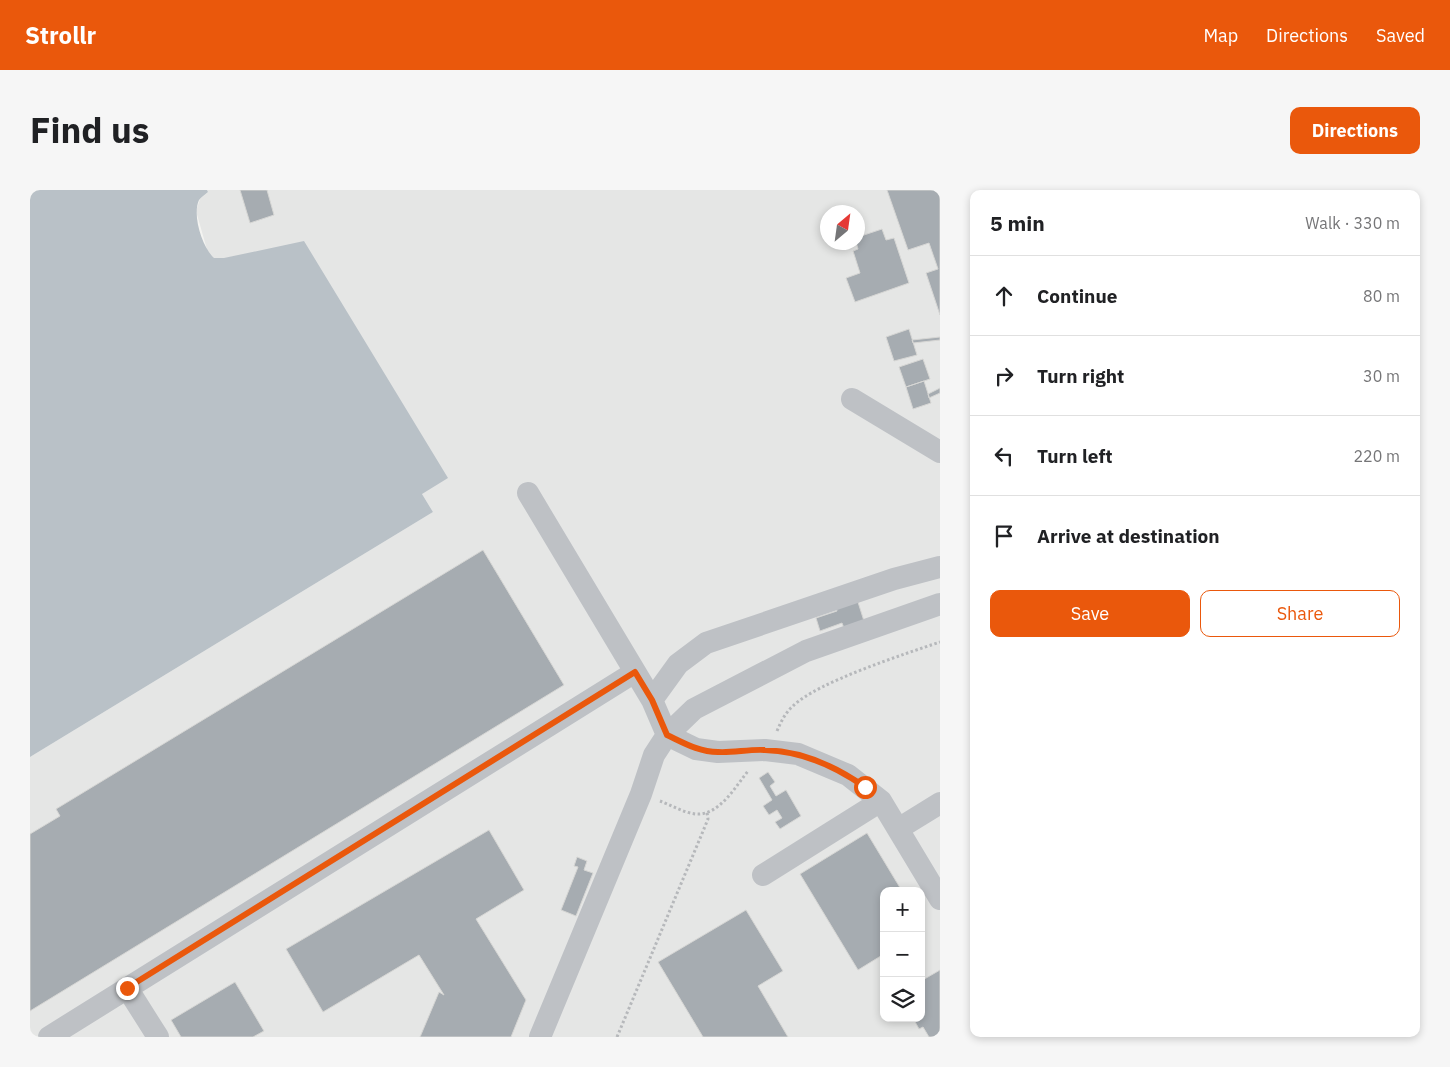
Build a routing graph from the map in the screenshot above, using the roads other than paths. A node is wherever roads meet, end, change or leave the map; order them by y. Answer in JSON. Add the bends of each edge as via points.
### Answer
{"nodes":[{"id":1,"x":852,"y":399,"type":"dead end"},
{"id":2,"x":940,"y":452,"type":"edge"},
{"id":3,"x":528,"y":493,"type":"dead end"},
{"id":4,"x":940,"y":568,"type":"edge"},
{"id":5,"x":940,"y":604,"type":"edge"},
{"id":6,"x":635,"y":672,"type":"junction"},
{"id":7,"x":652,"y":700,"type":"junction"},
{"id":8,"x":667,"y":735,"type":"junction"},
{"id":9,"x":881,"y":801,"type":"junction"},
{"id":10,"x":940,"y":803,"type":"edge"},
{"id":11,"x":898,"y":829,"type":"junction"},
{"id":12,"x":763,"y":874,"type":"dead end"},
{"id":13,"x":940,"y":899,"type":"edge"},
{"id":14,"x":127,"y":988,"type":"junction"},
{"id":15,"x":49,"y":1037,"type":"edge"},
{"id":16,"x":158,"y":1037,"type":"edge"},
{"id":17,"x":540,"y":1037,"type":"edge"}],
"edges":[{"from":1,"to":2,"type":"lane"},
{"from":3,"to":6,"type":"lane"},
{"from":4,"to":7,"type":"lane","via":[[894,579],[706,643],[678,664]]},
{"from":5,"to":8,"type":"lane","via":[[806,651],[694,709]]},
{"from":6,"to":7,"type":"lane"},
{"from":6,"to":14,"type":"lane"},
{"from":7,"to":8,"type":"lane"},
{"from":8,"to":9,"type":"lane","via":[[696,749],[798,754],[848,775]]},
{"from":8,"to":17,"type":"lane","via":[[654,755]]},
{"from":9,"to":11,"type":"lane"},
{"from":9,"to":12,"type":"lane"},
{"from":10,"to":11,"type":"lane"},
{"from":11,"to":13,"type":"lane"},
{"from":14,"to":15,"type":"lane"},
{"from":14,"to":16,"type":"lane"}]}
